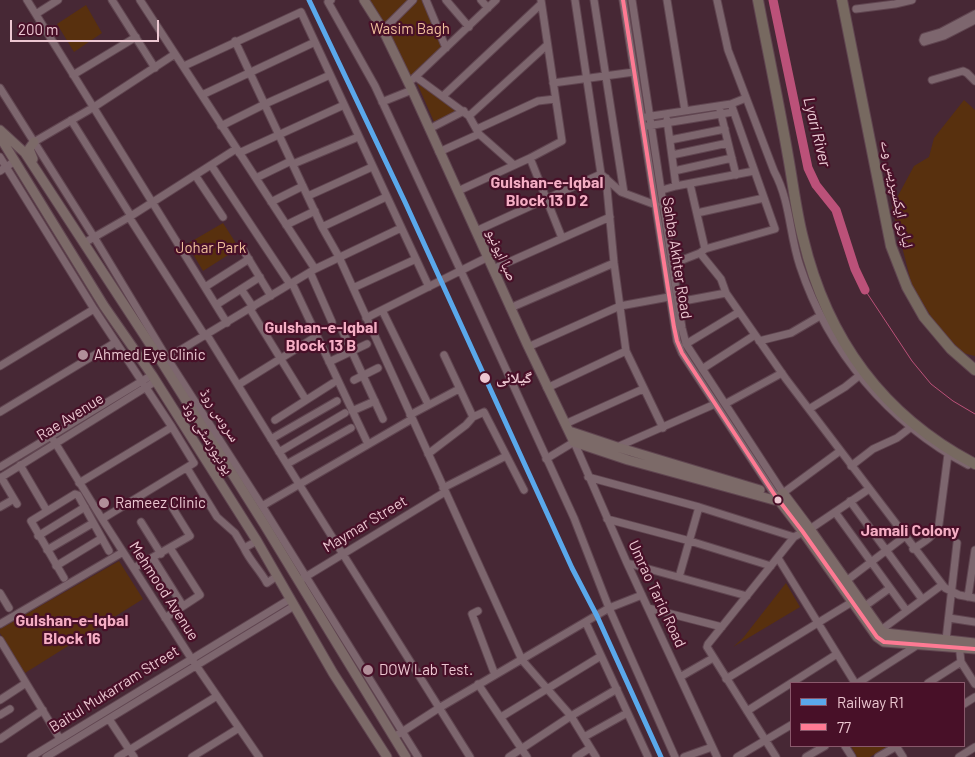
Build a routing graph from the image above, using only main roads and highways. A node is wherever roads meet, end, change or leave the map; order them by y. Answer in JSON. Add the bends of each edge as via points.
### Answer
{"nodes":[{"id":1,"x":364,"y":0,"type":"edge"},
{"id":2,"x":758,"y":0,"type":"edge"},
{"id":3,"x":842,"y":0,"type":"edge"},
{"id":4,"x":0,"y":130,"type":"edge"},
{"id":5,"x":0,"y":137,"type":"edge"},
{"id":6,"x":34,"y":142,"type":"road end"},
{"id":7,"x":44,"y":182,"type":"junction"},
{"id":8,"x":975,"y":370,"type":"edge"},
{"id":9,"x":567,"y":428,"type":"junction"},
{"id":10,"x":975,"y":464,"type":"edge"},
{"id":11,"x":751,"y":490,"type":"junction"},
{"id":12,"x":807,"y":531,"type":"junction"},
{"id":13,"x":300,"y":579,"type":"junction"},
{"id":14,"x":279,"y":580,"type":"junction"},
{"id":15,"x":290,"y":600,"type":"junction"},
{"id":16,"x":920,"y":640,"type":"junction"},
{"id":17,"x":975,"y":643,"type":"edge"},
{"id":18,"x":959,"y":644,"type":"junction"},
{"id":19,"x":975,"y":649,"type":"edge"},
{"id":20,"x":387,"y":757,"type":"edge"},
{"id":21,"x":406,"y":757,"type":"edge"}],
"edges":[{"from":1,"to":9,"type":"main road","name":"صبا ایونیو","via":[[383,30],[410,86]]},
{"from":2,"to":10,"type":"highway","via":[[803,237],[832,322],[864,372],[893,405],[926,435]]},
{"from":3,"to":8,"type":"highway","name":"لیاری ایکسپریس وے","via":[[891,246],[907,287],[924,317],[951,349]]},
{"from":4,"to":7,"type":"main road","name":"یونیورسٹی روڈ","via":[[24,153]]},
{"from":5,"to":14,"type":"main road","name":"یونیورسٹی روڈ","via":[[81,278],[154,378]]},
{"from":6,"to":7,"type":"main road","via":[[28,149]]},
{"from":7,"to":13,"type":"main road","name":"یونیورسٹی روڈ","via":[[156,347]]},
{"from":9,"to":11,"type":"main road"},
{"from":9,"to":11,"type":"main road","name":"صبا ایونیو","via":[[574,442],[628,460]]},
{"from":11,"to":12,"type":"main road","name":"Sahba Akhter Road","via":[[778,495]]},
{"from":12,"to":16,"type":"main road","name":"Sahba Akhter Road","via":[[881,630]]},
{"from":12,"to":16,"type":"main road","name":"Sahba Akhter Road","via":[[876,637],[884,642]]},
{"from":13,"to":14,"type":"main road"},
{"from":13,"to":15,"type":"main road","via":[[293,586]]},
{"from":13,"to":21,"type":"main road","name":"یونیورسٹی روڈ"},
{"from":14,"to":15,"type":"main road","name":"یونیورسٹی روڈ"},
{"from":15,"to":20,"type":"main road","name":"یونیورسٹی روڈ"},
{"from":16,"to":18,"type":"main road","name":"Sahba Akhter Road"},
{"from":16,"to":18,"type":"main road","name":"Sahba Akhter Road","via":[[946,640]]},
{"from":17,"to":18,"type":"main road","name":"Sahba Akhter Road"},
{"from":18,"to":19,"type":"main road","name":"Sahba Akhter Road"}]}
